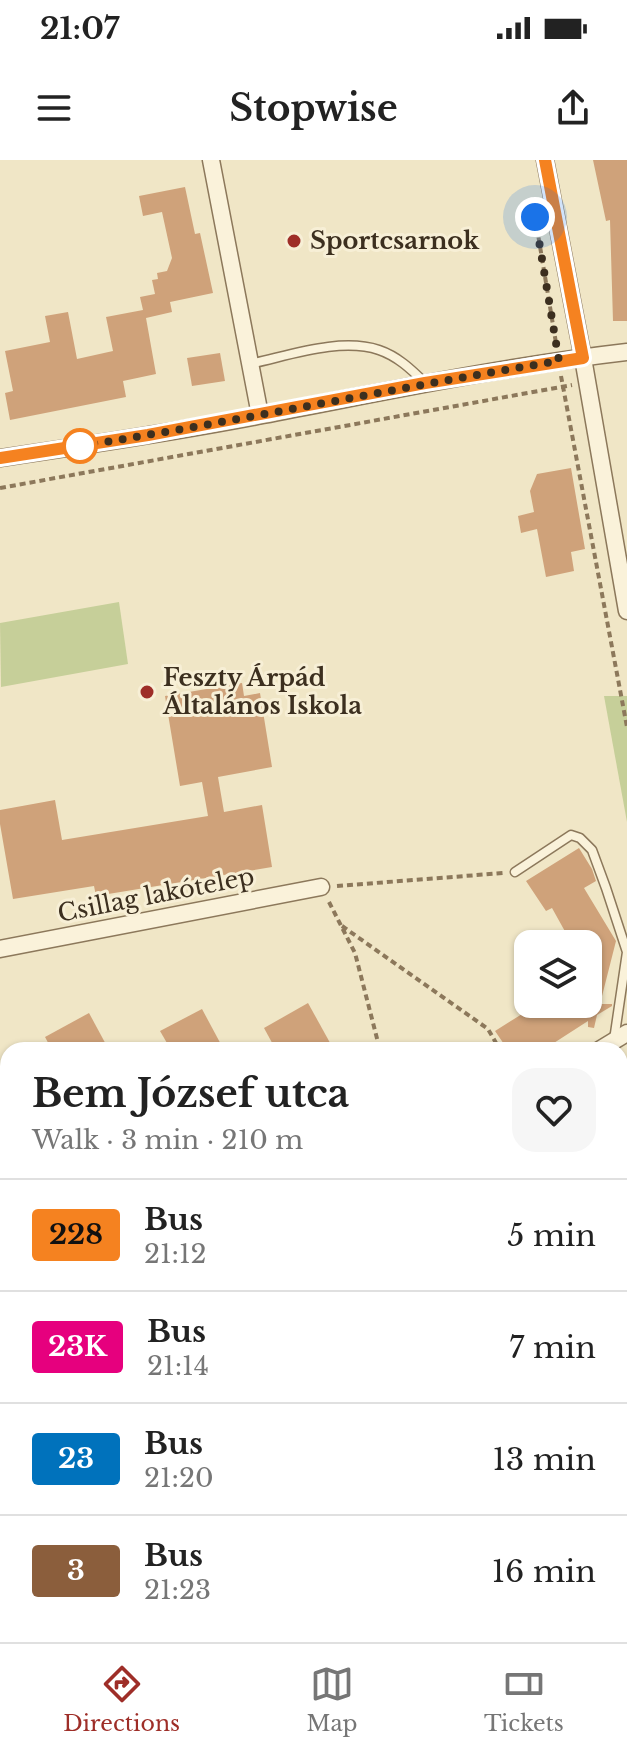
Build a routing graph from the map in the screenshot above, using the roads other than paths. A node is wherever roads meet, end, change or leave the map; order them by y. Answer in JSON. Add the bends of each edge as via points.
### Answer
{"nodes":[{"id":1,"x":211,"y":160,"type":"edge"},
{"id":2,"x":545,"y":160,"type":"edge"},
{"id":3,"x":627,"y":352,"type":"edge"},
{"id":4,"x":583,"y":358,"type":"junction"},
{"id":5,"x":249,"y":364,"type":"junction"},
{"id":6,"x":425,"y":383,"type":"junction"},
{"id":7,"x":260,"y":415,"type":"junction"},
{"id":8,"x":0,"y":458,"type":"edge"},
{"id":9,"x":627,"y":611,"type":"edge"},
{"id":10,"x":515,"y":872,"type":"road end"},
{"id":11,"x":321,"y":887,"type":"road end"},
{"id":12,"x":0,"y":949,"type":"edge"},
{"id":13,"x":613,"y":1041,"type":"edge"}],
"edges":[{"from":1,"to":5,"type":"street"},
{"from":2,"to":4,"type":"street"},
{"from":3,"to":4,"type":"street"},
{"from":4,"to":6,"type":"street"},
{"from":4,"to":9,"type":"street"},
{"from":5,"to":6,"type":"lane","via":[[361,346],[393,356]]},
{"from":5,"to":7,"type":"street"},
{"from":6,"to":7,"type":"street"},
{"from":7,"to":8,"type":"street"},
{"from":10,"to":13,"type":"lane","via":[[571,835],[592,850],[627,952]]},
{"from":11,"to":12,"type":"street","name":"Csillag lakótelep"}]}
